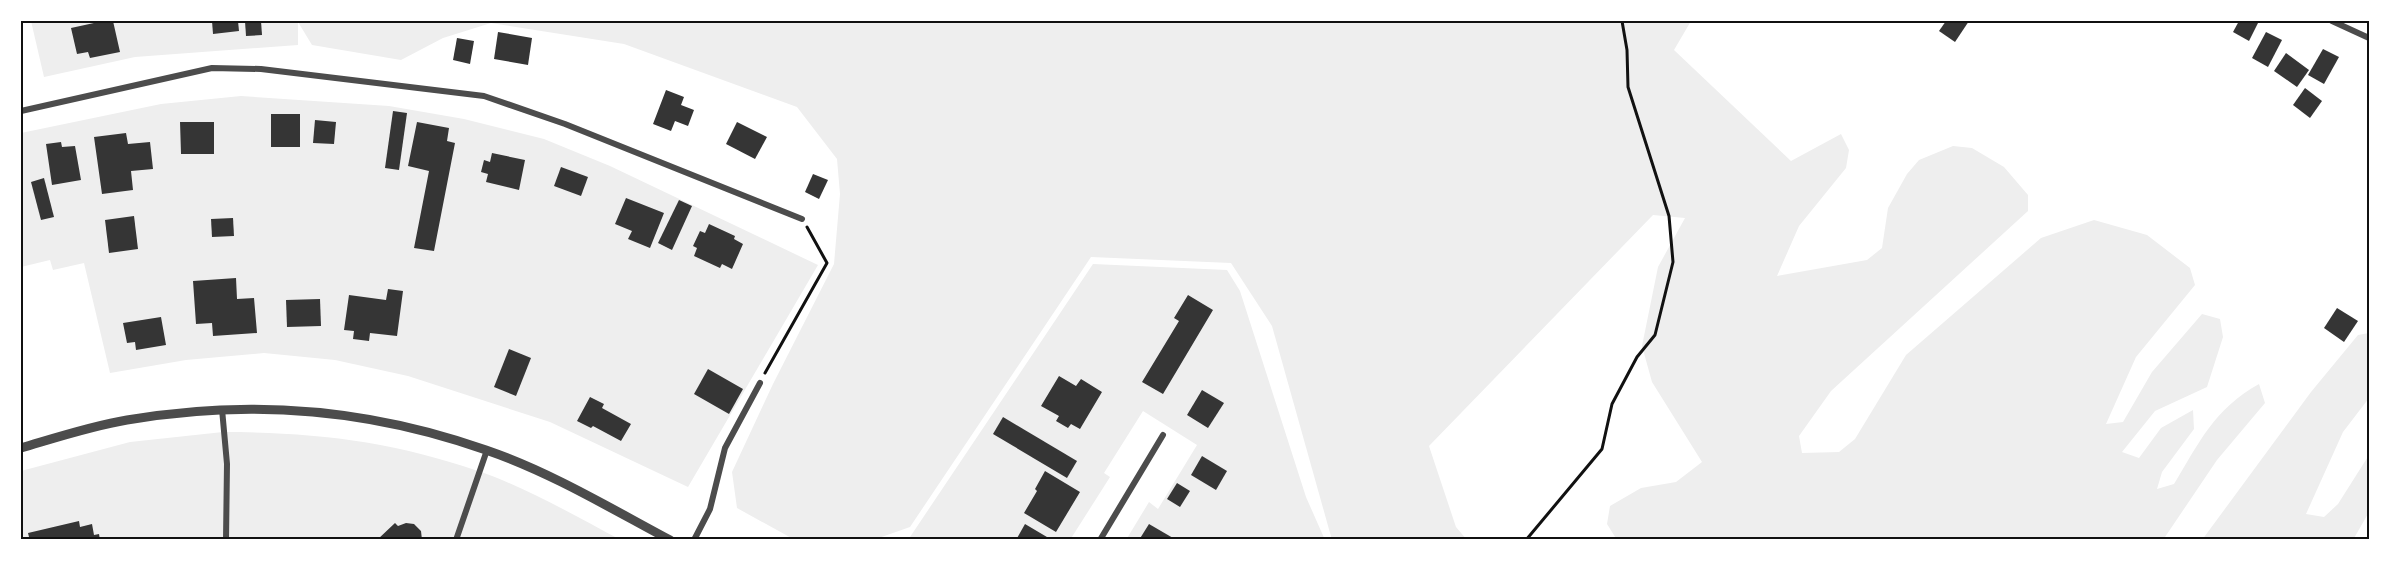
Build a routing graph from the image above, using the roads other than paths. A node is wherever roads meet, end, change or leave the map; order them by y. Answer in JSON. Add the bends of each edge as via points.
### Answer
{"nodes":[{"id":1,"x":2332,"y":21,"type":"edge"},
{"id":2,"x":2369,"y":38,"type":"edge"},
{"id":3,"x":21,"y":111,"type":"edge"},
{"id":4,"x":802,"y":219,"type":"road end"},
{"id":5,"x":760,"y":382,"type":"road end"},
{"id":6,"x":222,"y":409,"type":"junction"},
{"id":7,"x":1163,"y":435,"type":"dead end"},
{"id":8,"x":21,"y":448,"type":"edge"},
{"id":9,"x":487,"y":450,"type":"junction"},
{"id":10,"x":226,"y":540,"type":"edge"},
{"id":11,"x":456,"y":540,"type":"edge"},
{"id":12,"x":670,"y":540,"type":"edge"},
{"id":13,"x":694,"y":540,"type":"edge"},
{"id":14,"x":1100,"y":540,"type":"edge"}],
"edges":[{"from":1,"to":2,"type":"street"},
{"from":3,"to":4,"type":"street","via":[[212,68],[261,69],[484,96],[566,124]]},
{"from":5,"to":13,"type":"street","via":[[725,448],[710,509]]},
{"from":6,"to":8,"type":"street","via":[[126,420]]},
{"from":6,"to":9,"type":"street","via":[[338,414],[413,428]]},
{"from":6,"to":10,"type":"street","via":[[227,464]]},
{"from":7,"to":14,"type":"street"},
{"from":9,"to":11,"type":"street"},
{"from":9,"to":12,"type":"street"}]}
